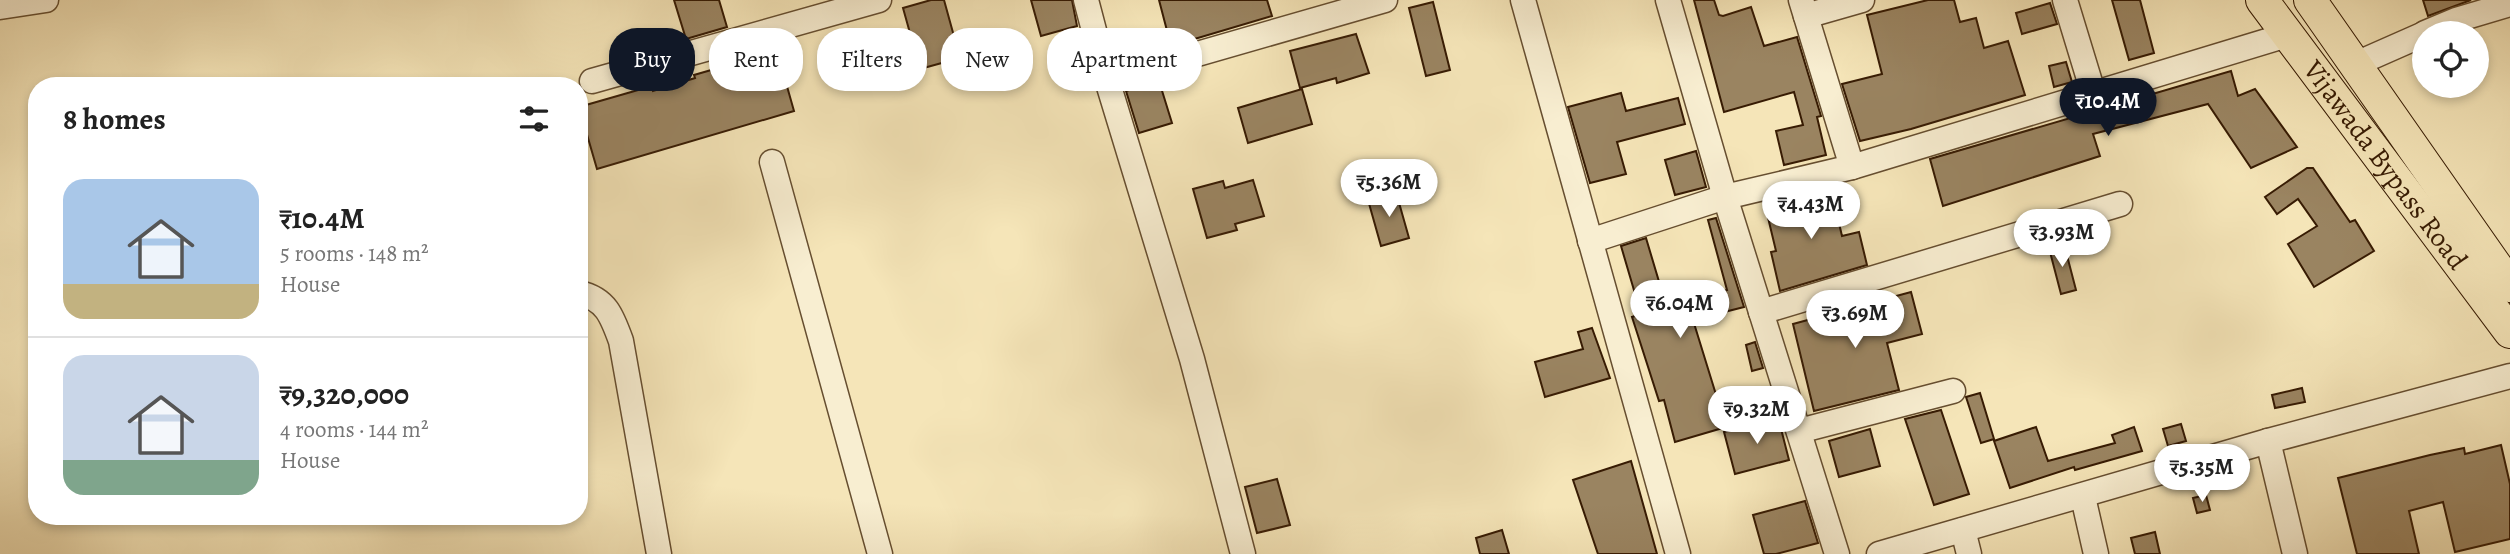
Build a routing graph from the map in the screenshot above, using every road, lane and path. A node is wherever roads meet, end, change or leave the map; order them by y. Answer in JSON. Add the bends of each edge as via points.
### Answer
{"nodes":[{"id":1,"x":46,"y":0,"type":"edge"},
{"id":2,"x":879,"y":0,"type":"edge"},
{"id":3,"x":1086,"y":0,"type":"edge"},
{"id":4,"x":1385,"y":0,"type":"edge"},
{"id":5,"x":1523,"y":0,"type":"edge"},
{"id":6,"x":1668,"y":0,"type":"edge"},
{"id":7,"x":1862,"y":0,"type":"edge"},
{"id":8,"x":2065,"y":0,"type":"edge"},
{"id":9,"x":2263,"y":0,"type":"edge"},
{"id":10,"x":2310,"y":0,"type":"edge"},
{"id":11,"x":2510,"y":4,"type":"edge"},
{"id":12,"x":838,"y":6,"type":"edge"},
{"id":13,"x":0,"y":7,"type":"edge"},
{"id":14,"x":1803,"y":8,"type":"edge"},
{"id":15,"x":2453,"y":10,"type":"edge"},
{"id":16,"x":1093,"y":28,"type":"edge"},
{"id":17,"x":2287,"y":35,"type":"junction"},
{"id":18,"x":2412,"y":40,"type":"edge"},
{"id":19,"x":1202,"y":53,"type":"edge"},
{"id":20,"x":2356,"y":64,"type":"junction"},
{"id":21,"x":592,"y":81,"type":"dead end"},
{"id":22,"x":1110,"y":91,"type":"edge"},
{"id":23,"x":2094,"y":92,"type":"junction"},
{"id":24,"x":772,"y":162,"type":"dead end"},
{"id":25,"x":1852,"y":167,"type":"junction"},
{"id":26,"x":1725,"y":197,"type":"junction"},
{"id":27,"x":2120,"y":204,"type":"dead end"},
{"id":28,"x":1590,"y":241,"type":"junction"},
{"id":29,"x":2510,"y":286,"type":"edge"},
{"id":30,"x":588,"y":295,"type":"edge"},
{"id":31,"x":1761,"y":312,"type":"junction"},
{"id":32,"x":2510,"y":332,"type":"edge"},
{"id":33,"x":2510,"y":376,"type":"edge"},
{"id":34,"x":1954,"y":391,"type":"dead end"},
{"id":35,"x":1799,"y":431,"type":"junction"},
{"id":36,"x":2268,"y":442,"type":"junction"},
{"id":37,"x":2083,"y":498,"type":"junction"},
{"id":38,"x":1966,"y":542,"type":"edge"},
{"id":39,"x":659,"y":554,"type":"edge"},
{"id":40,"x":880,"y":554,"type":"edge"},
{"id":41,"x":1243,"y":554,"type":"edge"},
{"id":42,"x":1678,"y":554,"type":"edge"},
{"id":43,"x":1837,"y":554,"type":"edge"},
{"id":44,"x":1878,"y":554,"type":"edge"},
{"id":45,"x":2096,"y":554,"type":"edge"},
{"id":46,"x":2295,"y":554,"type":"edge"}],
"edges":[{"from":1,"to":13,"type":"street"},
{"from":2,"to":12,"type":"street"},
{"from":3,"to":16,"type":"street"},
{"from":4,"to":19,"type":"street"},
{"from":5,"to":28,"type":"street"},
{"from":6,"to":26,"type":"street"},
{"from":7,"to":14,"type":"street"},
{"from":8,"to":23,"type":"street"},
{"from":9,"to":17,"type":"main road","name":"Vijawada Bypass Road"},
{"from":10,"to":20,"type":"main road","name":"Vijawada Bypass Road"},
{"from":11,"to":15,"type":"street"},
{"from":12,"to":21,"type":"street"},
{"from":14,"to":25,"type":"street"},
{"from":17,"to":23,"type":"street"},
{"from":17,"to":32,"type":"main road","name":"Vijawada Bypass Road"},
{"from":18,"to":20,"type":"street"},
{"from":20,"to":29,"type":"main road","name":"Vijawada Bypass Road"},
{"from":22,"to":41,"type":"street","via":[[1192,359]]},
{"from":23,"to":25,"type":"street"},
{"from":24,"to":40,"type":"street"},
{"from":25,"to":26,"type":"street"},
{"from":26,"to":28,"type":"street"},
{"from":26,"to":31,"type":"street"},
{"from":27,"to":31,"type":"street"},
{"from":28,"to":42,"type":"street"},
{"from":30,"to":39,"type":"street","via":[[611,311],[621,341]]},
{"from":31,"to":35,"type":"street"},
{"from":33,"to":36,"type":"street"},
{"from":34,"to":35,"type":"street"},
{"from":35,"to":43,"type":"street"},
{"from":36,"to":37,"type":"street"},
{"from":36,"to":46,"type":"street"},
{"from":37,"to":38,"type":"street"},
{"from":37,"to":45,"type":"street"},
{"from":38,"to":44,"type":"street"}]}
